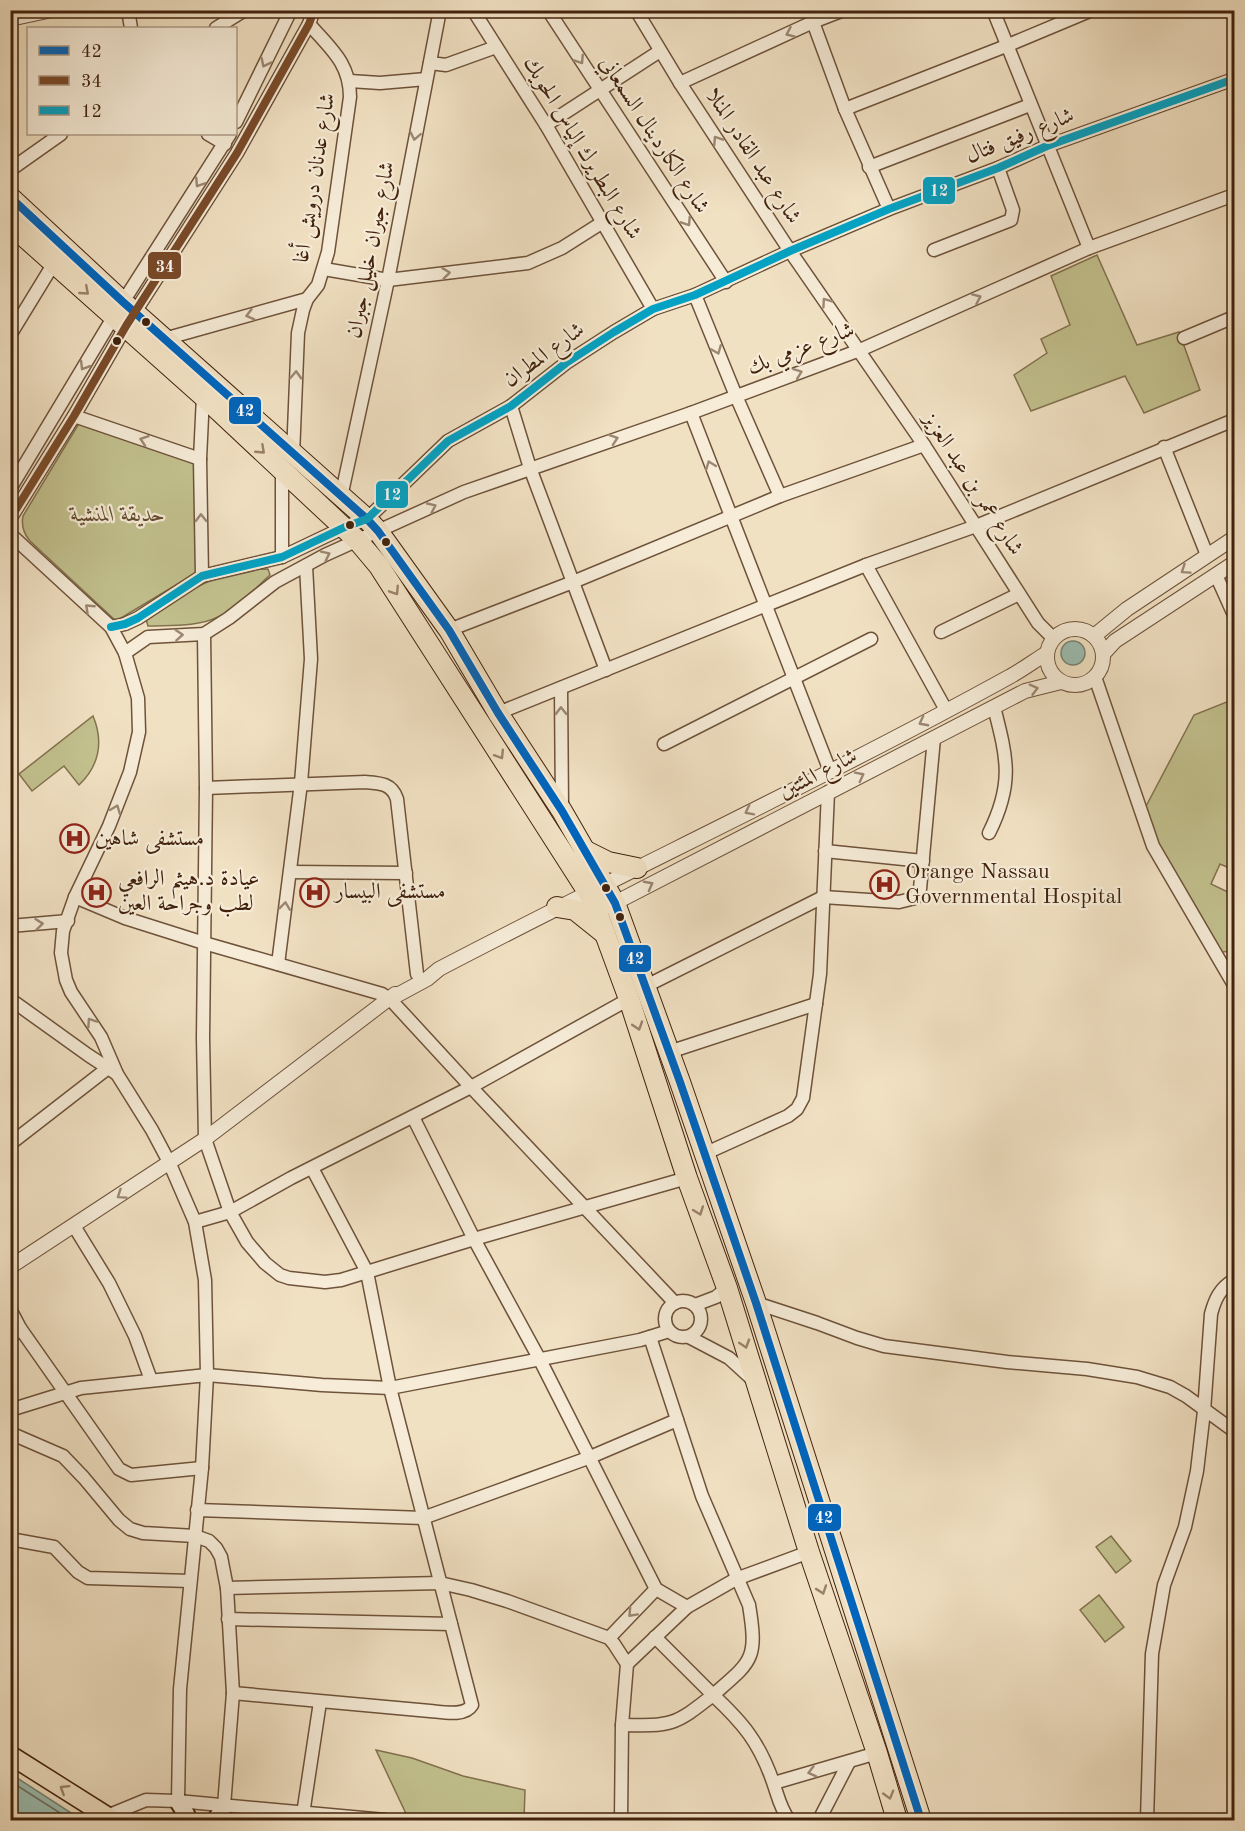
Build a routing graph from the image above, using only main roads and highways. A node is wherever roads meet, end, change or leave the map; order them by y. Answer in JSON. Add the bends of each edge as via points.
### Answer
{"nodes":[{"id":1,"x":10,"y":197,"type":"edge"},
{"id":2,"x":10,"y":224,"type":"edge"},
{"id":3,"x":124,"y":314,"type":"junction"},
{"id":4,"x":287,"y":462,"type":"junction"},
{"id":5,"x":584,"y":849,"type":"junction"},
{"id":6,"x":637,"y":868,"type":"road end"},
{"id":7,"x":596,"y":888,"type":"junction"},
{"id":8,"x":557,"y":907,"type":"road end"},
{"id":9,"x":606,"y":907,"type":"junction"},
{"id":10,"x":606,"y":934,"type":"junction"},
{"id":11,"x":10,"y":1755,"type":"edge"},
{"id":12,"x":902,"y":1757,"type":"junction"},
{"id":13,"x":878,"y":1758,"type":"junction"},
{"id":14,"x":178,"y":1801,"type":"road end"},
{"id":15,"x":110,"y":1818,"type":"edge"},
{"id":16,"x":188,"y":1821,"type":"edge"},
{"id":17,"x":897,"y":1821,"type":"edge"},
{"id":18,"x":921,"y":1821,"type":"edge"}],
"edges":[{"from":1,"to":3,"type":"highway"},
{"from":2,"to":3,"type":"highway","one_way":true,"via":[[54,263]]},
{"from":3,"to":4,"type":"highway","one_way":true,"via":[[203,396]]},
{"from":3,"to":4,"type":"highway","via":[[164,339]]},
{"from":4,"to":5,"type":"highway","via":[[341,497],[373,525],[449,630]]},
{"from":4,"to":7,"type":"highway","one_way":true,"via":[[385,575]]},
{"from":5,"to":6,"type":"highway","via":[[608,862]]},
{"from":5,"to":7,"type":"highway"},
{"from":7,"to":9,"type":"highway"},
{"from":8,"to":10,"type":"highway","via":[[575,910]]},
{"from":9,"to":10,"type":"highway"},
{"from":9,"to":12,"type":"highway","via":[[646,986],[669,1052],[756,1303]]},
{"from":10,"to":13,"type":"highway","one_way":true,"via":[[727,1288]]},
{"from":15,"to":11,"type":"main road","one_way":true},
{"from":12,"to":13,"type":"highway"},
{"from":12,"to":18,"type":"highway"},
{"from":13,"to":17,"type":"highway","one_way":true},
{"from":14,"to":16,"type":"main road"}]}
